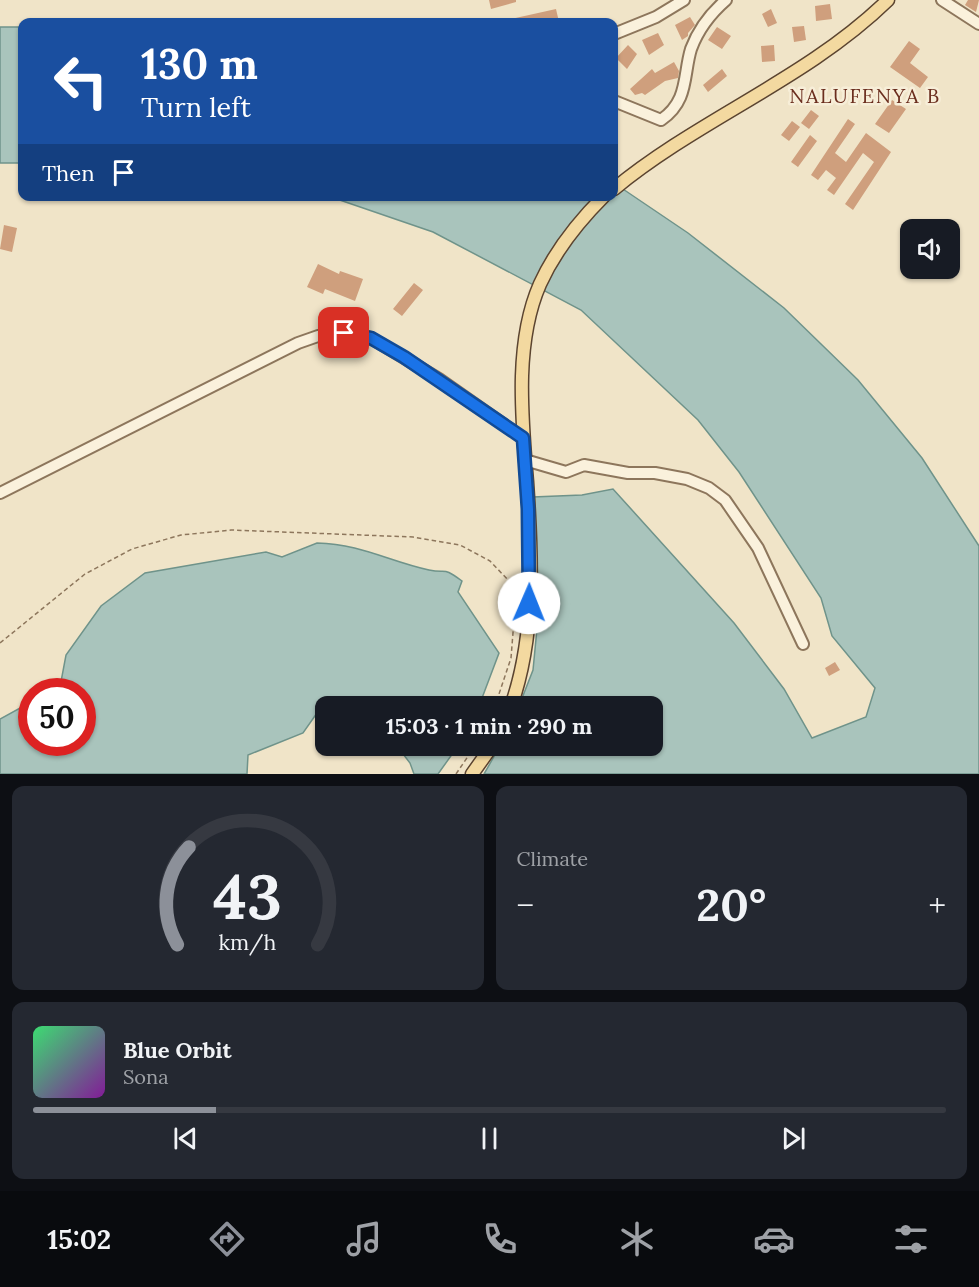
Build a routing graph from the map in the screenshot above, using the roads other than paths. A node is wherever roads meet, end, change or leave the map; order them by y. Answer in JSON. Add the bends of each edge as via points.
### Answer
{"nodes":[{"id":1,"x":684,"y":0,"type":"edge"},
{"id":2,"x":726,"y":0,"type":"edge"},
{"id":3,"x":888,"y":0,"type":"edge"},
{"id":4,"x":942,"y":0,"type":"edge"},
{"id":5,"x":979,"y":24,"type":"edge"},
{"id":6,"x":618,"y":32,"type":"edge"},
{"id":7,"x":618,"y":102,"type":"edge"},
{"id":8,"x":618,"y":186,"type":"edge"},
{"id":9,"x":599,"y":201,"type":"edge"},
{"id":10,"x":523,"y":438,"type":"junction"},
{"id":11,"x":525,"y":460,"type":"junction"},
{"id":12,"x":0,"y":493,"type":"edge"},
{"id":13,"x":803,"y":644,"type":"dead end"},
{"id":14,"x":514,"y":696,"type":"edge"},
{"id":15,"x":485,"y":756,"type":"edge"},
{"id":16,"x":472,"y":774,"type":"edge"}],
"edges":[{"from":1,"to":6,"type":"street"},
{"from":2,"to":7,"type":"street","via":[[701,30],[691,50],[682,92],[667,116],[661,120],[649,117]]},
{"from":3,"to":8,"type":"main road","via":[[864,23],[792,76],[659,153]]},
{"from":4,"to":5,"type":"street"},
{"from":9,"to":10,"type":"main road","via":[[553,259],[539,286],[521,393]]},
{"from":10,"to":11,"type":"main road"},
{"from":10,"to":12,"type":"street","via":[[404,357],[371,338],[344,333],[298,343]]},
{"from":11,"to":13,"type":"street","via":[[566,472],[584,465],[628,473],[655,473],[709,488],[725,500],[758,548]]},
{"from":11,"to":14,"type":"main road","via":[[528,621]]},
{"from":15,"to":16,"type":"main road"}]}
